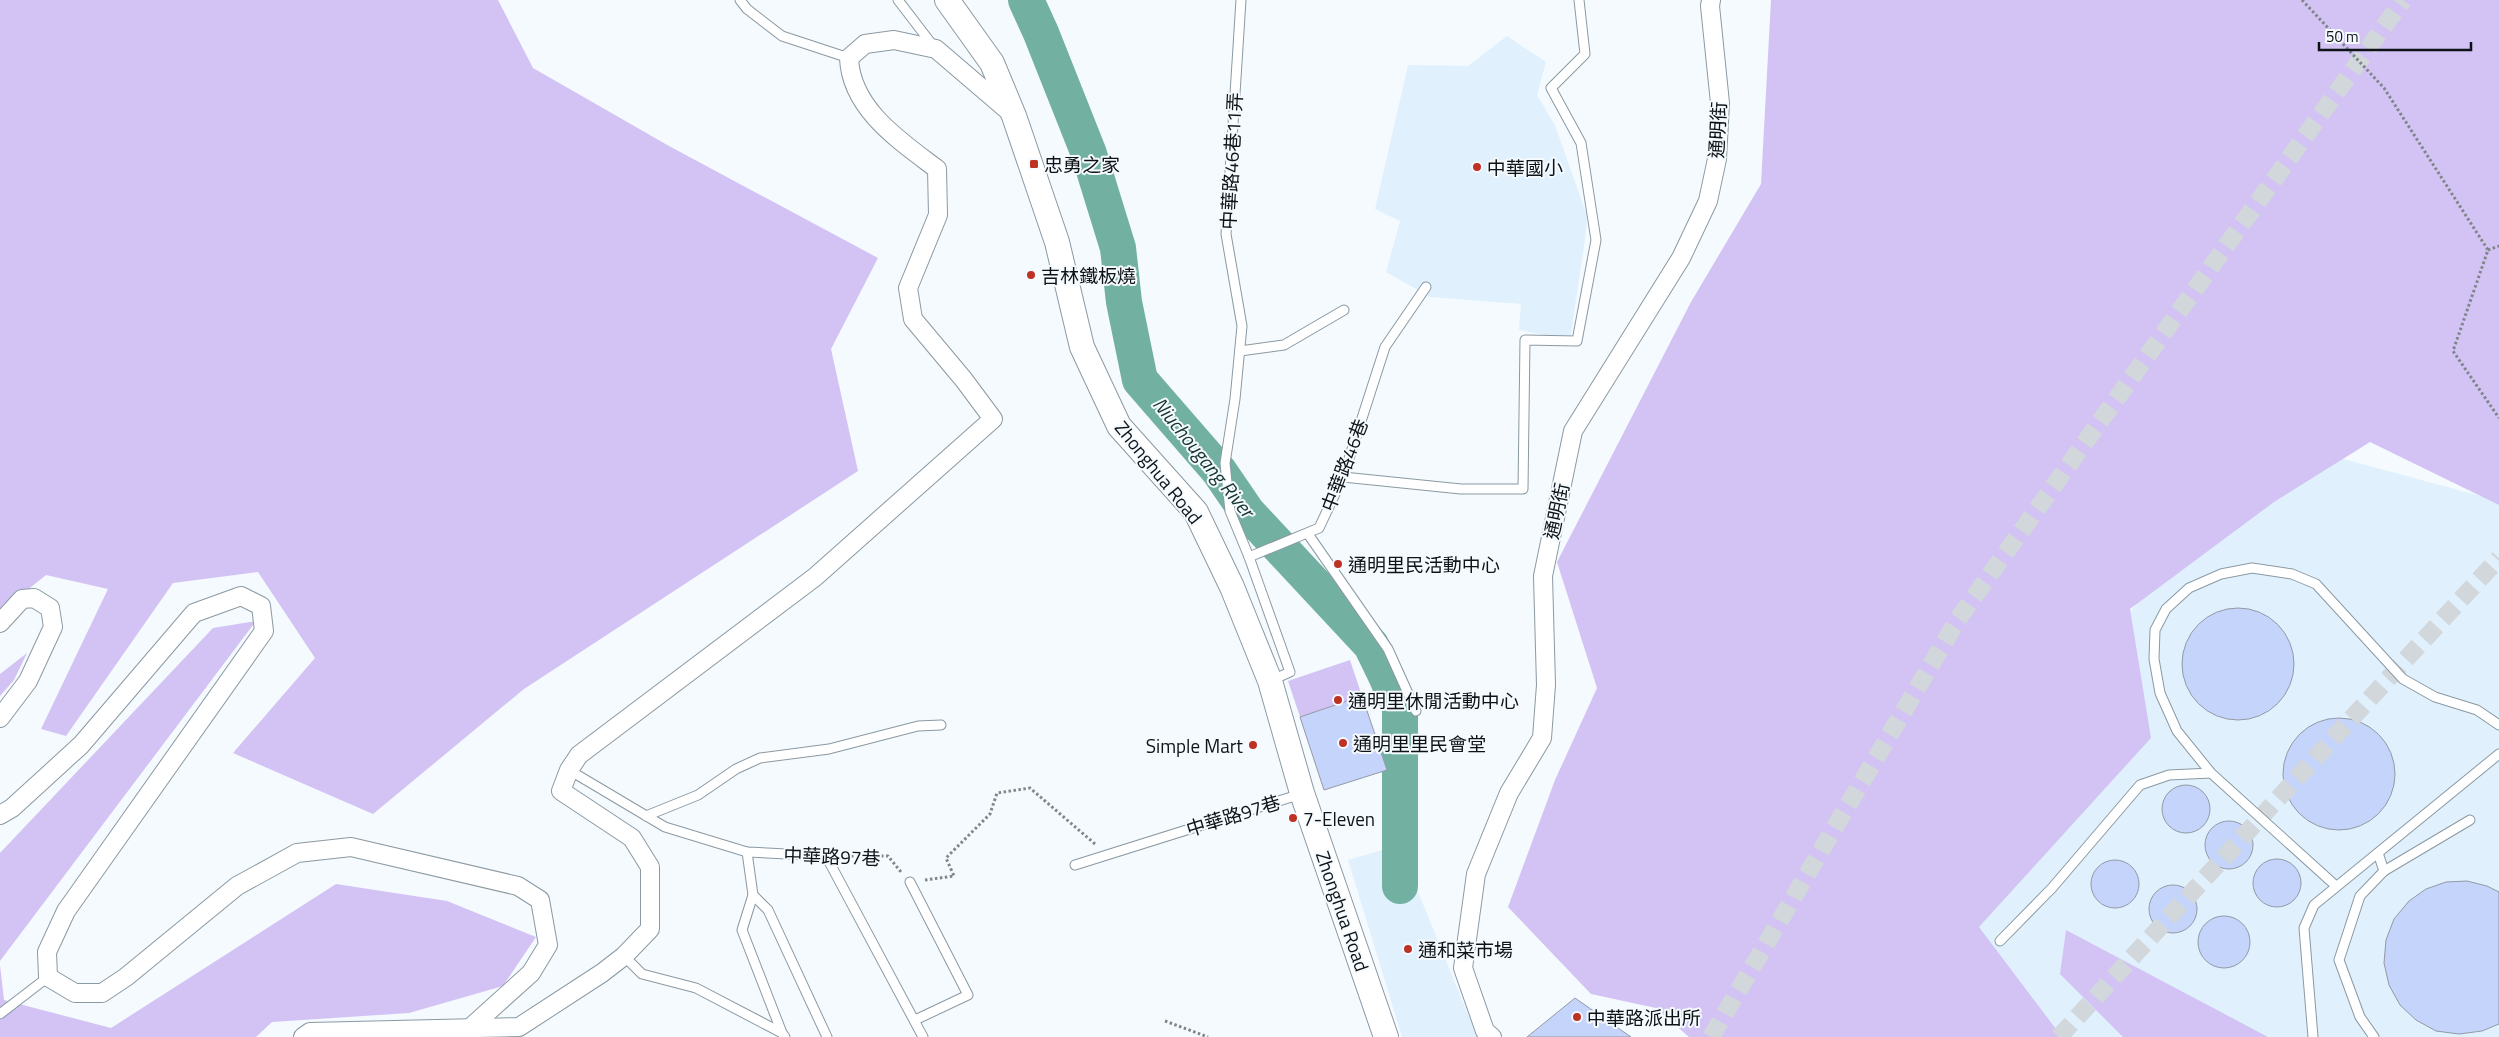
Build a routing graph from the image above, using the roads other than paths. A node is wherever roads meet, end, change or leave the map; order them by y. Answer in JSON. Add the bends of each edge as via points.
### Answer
{"nodes":[{"id":1,"x":740,"y":0,"type":"edge"},
{"id":2,"x":898,"y":0,"type":"edge"},
{"id":3,"x":947,"y":0,"type":"edge"},
{"id":4,"x":1241,"y":0,"type":"edge"},
{"id":5,"x":1579,"y":0,"type":"edge"},
{"id":6,"x":1711,"y":0,"type":"edge"},
{"id":7,"x":936,"y":49,"type":"junction"},
{"id":8,"x":849,"y":58,"type":"junction"},
{"id":9,"x":1014,"y":116,"type":"junction"},
{"id":10,"x":1426,"y":287,"type":"dead end"},
{"id":11,"x":1344,"y":310,"type":"dead end"},
{"id":12,"x":1240,"y":350,"type":"junction"},
{"id":13,"x":1343,"y":477,"type":"junction"},
{"id":14,"x":1305,"y":535,"type":"junction"},
{"id":15,"x":1249,"y":557,"type":"junction"},
{"id":16,"x":0,"y":622,"type":"edge"},
{"id":17,"x":1270,"y":681,"type":"junction"},
{"id":18,"x":1416,"y":711,"type":"dead end"},
{"id":19,"x":0,"y":718,"type":"edge"},
{"id":20,"x":941,"y":725,"type":"dead end"},
{"id":21,"x":2499,"y":726,"type":"edge"},
{"id":22,"x":2499,"y":754,"type":"edge"},
{"id":23,"x":569,"y":770,"type":"junction"},
{"id":24,"x":2211,"y":773,"type":"junction"},
{"id":25,"x":1302,"y":793,"type":"junction"},
{"id":26,"x":0,"y":815,"type":"edge"},
{"id":27,"x":646,"y":816,"type":"junction"},
{"id":28,"x":2470,"y":820,"type":"dead end"},
{"id":29,"x":747,"y":852,"type":"junction"},
{"id":30,"x":2378,"y":853,"type":"junction"},
{"id":31,"x":1075,"y":865,"type":"dead end"},
{"id":32,"x":2384,"y":871,"type":"junction"},
{"id":33,"x":910,"y":882,"type":"road end"},
{"id":34,"x":2336,"y":886,"type":"junction"},
{"id":35,"x":753,"y":895,"type":"junction"},
{"id":36,"x":2000,"y":941,"type":"dead end"},
{"id":37,"x":624,"y":956,"type":"junction"},
{"id":38,"x":48,"y":977,"type":"junction"},
{"id":39,"x":0,"y":1014,"type":"edge"},
{"id":40,"x":915,"y":1020,"type":"junction"},
{"id":41,"x":470,"y":1028,"type":"junction"},
{"id":42,"x":784,"y":1035,"type":"edge"},
{"id":43,"x":303,"y":1037,"type":"edge"},
{"id":44,"x":828,"y":1037,"type":"edge"},
{"id":45,"x":923,"y":1037,"type":"edge"},
{"id":46,"x":1386,"y":1037,"type":"edge"},
{"id":47,"x":1492,"y":1037,"type":"edge"},
{"id":48,"x":2313,"y":1037,"type":"edge"},
{"id":49,"x":2374,"y":1037,"type":"edge"}],
"edges":[{"from":1,"to":8,"type":"lane","via":[[782,36]]},
{"from":2,"to":7,"type":"lane"},
{"from":3,"to":9,"type":"street","name":"Zhonghua Road","via":[[992,62]]},
{"from":4,"to":12,"type":"lane","name":"中華路46巷11弄","via":[[1226,234],[1242,326]]},
{"from":5,"to":13,"type":"lane","via":[[1585,54],[1551,88],[1580,143],[1596,240],[1578,341],[1525,340],[1523,489],[1461,489]]},
{"from":6,"to":47,"type":"street","name":"通明街","via":[[1720,103],[1717,159],[1708,201],[1681,258],[1573,431],[1543,576],[1546,685],[1542,738],[1509,793],[1476,874],[1463,968],[1485,1031]]},
{"from":7,"to":8,"type":"street","via":[[894,40],[865,44]]},
{"from":7,"to":9,"type":"street"},
{"from":8,"to":23,"type":"street","via":[[849,74],[866,107],[891,134],[937,169],[938,215],[908,288],[913,319],[993,419],[815,577],[578,755]]},
{"from":9,"to":17,"type":"street","name":"Zhonghua Road","via":[[1056,242],[1082,347],[1119,426],[1196,512],[1232,587]]},
{"from":10,"to":13,"type":"lane","name":"中華路46巷","via":[[1385,347]]},
{"from":11,"to":12,"type":"lane","via":[[1284,346]]},
{"from":12,"to":15,"type":"lane","name":"中華路46巷11弄","via":[[1225,463],[1230,511]]},
{"from":13,"to":14,"type":"lane","name":"中華路46巷","via":[[1319,528]]},
{"from":14,"to":15,"type":"lane","name":"中華路46巷"},
{"from":14,"to":18,"type":"lane","via":[[1388,649]]},
{"from":15,"to":17,"type":"lane","via":[[1290,672]]},
{"from":16,"to":19,"type":"street","via":[[22,599],[34,598],[50,608],[53,627],[28,681]]},
{"from":17,"to":25,"type":"street","name":"Zhonghua Road"},
{"from":20,"to":27,"type":"lane","via":[[918,726],[829,749],[760,758],[736,769],[698,795]]},
{"from":21,"to":24,"type":"lane","via":[[2477,710],[2435,697],[2403,679],[2316,584],[2292,574],[2252,568],[2221,574],[2188,588],[2166,609],[2155,630],[2154,659],[2160,692],[2177,731]]},
{"from":22,"to":30,"type":"lane"},
{"from":23,"to":27,"type":"lane","name":"中華路97巷"},
{"from":23,"to":37,"type":"street","via":[[561,791],[632,838],[650,867],[650,929]]},
{"from":24,"to":34,"type":"lane"},
{"from":24,"to":36,"type":"lane","via":[[2169,775],[2140,785],[2052,888]]},
{"from":25,"to":31,"type":"lane","name":"中華路97巷"},
{"from":25,"to":46,"type":"street","name":"Zhonghua Road"},
{"from":26,"to":38,"type":"street","via":[[12,808],[81,745],[194,614],[241,596],[261,606],[264,631],[66,911],[47,952]]},
{"from":27,"to":29,"type":"lane","name":"中華路97巷","via":[[665,826]]},
{"from":28,"to":32,"type":"lane"},
{"from":29,"to":35,"type":"lane"},
{"from":29,"to":40,"type":"lane","name":"中華路97巷","via":[[826,856]]},
{"from":30,"to":32,"type":"lane"},
{"from":30,"to":34,"type":"lane"},
{"from":32,"to":49,"type":"lane","via":[[2360,896],[2339,960],[2360,1017]]},
{"from":33,"to":40,"type":"lane","via":[[968,996]]},
{"from":34,"to":48,"type":"lane","via":[[2314,904],[2304,928]]},
{"from":35,"to":42,"type":"lane","via":[[742,930]]},
{"from":35,"to":44,"type":"lane","via":[[768,910]]},
{"from":37,"to":41,"type":"street","via":[[519,1027]]},
{"from":37,"to":42,"type":"lane","via":[[642,974],[696,988]]},
{"from":38,"to":39,"type":"lane"},
{"from":38,"to":41,"type":"street","via":[[75,993],[102,993],[126,978],[237,886],[297,853],[351,847],[518,886],[540,900],[548,945],[531,973]]},
{"from":40,"to":45,"type":"lane"},
{"from":41,"to":43,"type":"street","via":[[310,1032]]}]}
